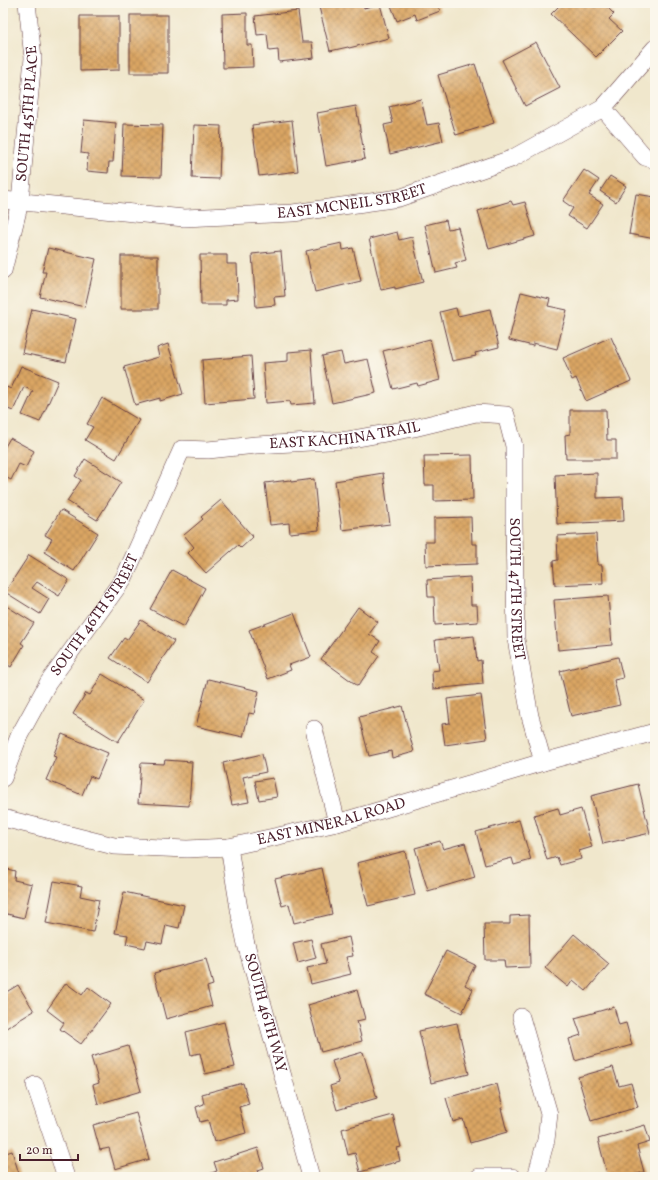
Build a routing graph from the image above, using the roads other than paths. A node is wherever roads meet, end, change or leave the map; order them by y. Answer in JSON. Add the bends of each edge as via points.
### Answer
{"nodes":[{"id":1,"x":27,"y":3,"type":"edge"},
{"id":2,"x":655,"y":48,"type":"edge"},
{"id":3,"x":603,"y":108,"type":"junction"},
{"id":4,"x":655,"y":160,"type":"edge"},
{"id":5,"x":3,"y":200,"type":"edge"},
{"id":6,"x":20,"y":202,"type":"junction"},
{"id":7,"x":3,"y":271,"type":"edge"},
{"id":8,"x":506,"y":415,"type":"joint"},
{"id":9,"x":182,"y":449,"type":"joint"},
{"id":10,"x":314,"y":729,"type":"dead end"},
{"id":11,"x":655,"y":732,"type":"edge"},
{"id":12,"x":543,"y":762,"type":"junction"},
{"id":13,"x":3,"y":778,"type":"edge"},
{"id":14,"x":3,"y":818,"type":"edge"},
{"id":15,"x":337,"y":823,"type":"junction"},
{"id":16,"x":230,"y":847,"type":"junction"},
{"id":17,"x":521,"y":1016,"type":"dead end"},
{"id":18,"x":35,"y":1085,"type":"dead end"},
{"id":19,"x":66,"y":1177,"type":"edge"},
{"id":20,"x":311,"y":1177,"type":"edge"},
{"id":21,"x":479,"y":1177,"type":"edge"},
{"id":22,"x":512,"y":1177,"type":"edge"},
{"id":23,"x":536,"y":1177,"type":"edge"}],
"edges":[{"from":1,"to":6,"type":"street","name":"SOUTH 45TH PLACE","via":[[33,58]]},
{"from":2,"to":3,"type":"street","name":"EAST MCNEIL STREET"},
{"from":3,"to":4,"type":"street","via":[[645,157]]},
{"from":3,"to":6,"type":"street","name":"EAST MCNEIL STREET","via":[[511,159],[399,198],[293,212],[184,218]]},
{"from":5,"to":6,"type":"street","name":"EAST MCNEIL STREET"},
{"from":6,"to":7,"type":"street","name":"SOUTH 45TH PLACE"},
{"from":8,"to":9,"type":"street","name":"EAST KACHINA TRAIL","via":[[476,412],[414,428],[347,440],[208,450]]},
{"from":8,"to":12,"type":"street","name":"SOUTH 47TH STREET","via":[[514,446],[516,639],[530,716]]},
{"from":9,"to":13,"type":"street","name":"SOUTH 46TH STREET","via":[[124,578],[48,683],[19,736]]},
{"from":10,"to":15,"type":"street"},
{"from":11,"to":12,"type":"street","name":"EAST MINERAL ROAD"},
{"from":12,"to":15,"type":"street","name":"EAST MINERAL ROAD"},
{"from":14,"to":16,"type":"street","name":"EAST MINERAL ROAD","via":[[114,846],[187,849]]},
{"from":15,"to":16,"type":"street","name":"EAST MINERAL ROAD"},
{"from":16,"to":20,"type":"street","name":"SOUTH 46TH WAY","via":[[246,944]]},
{"from":17,"to":23,"type":"street","via":[[549,1114],[546,1140]]},
{"from":18,"to":19,"type":"street"},
{"from":21,"to":22,"type":"street"}]}
